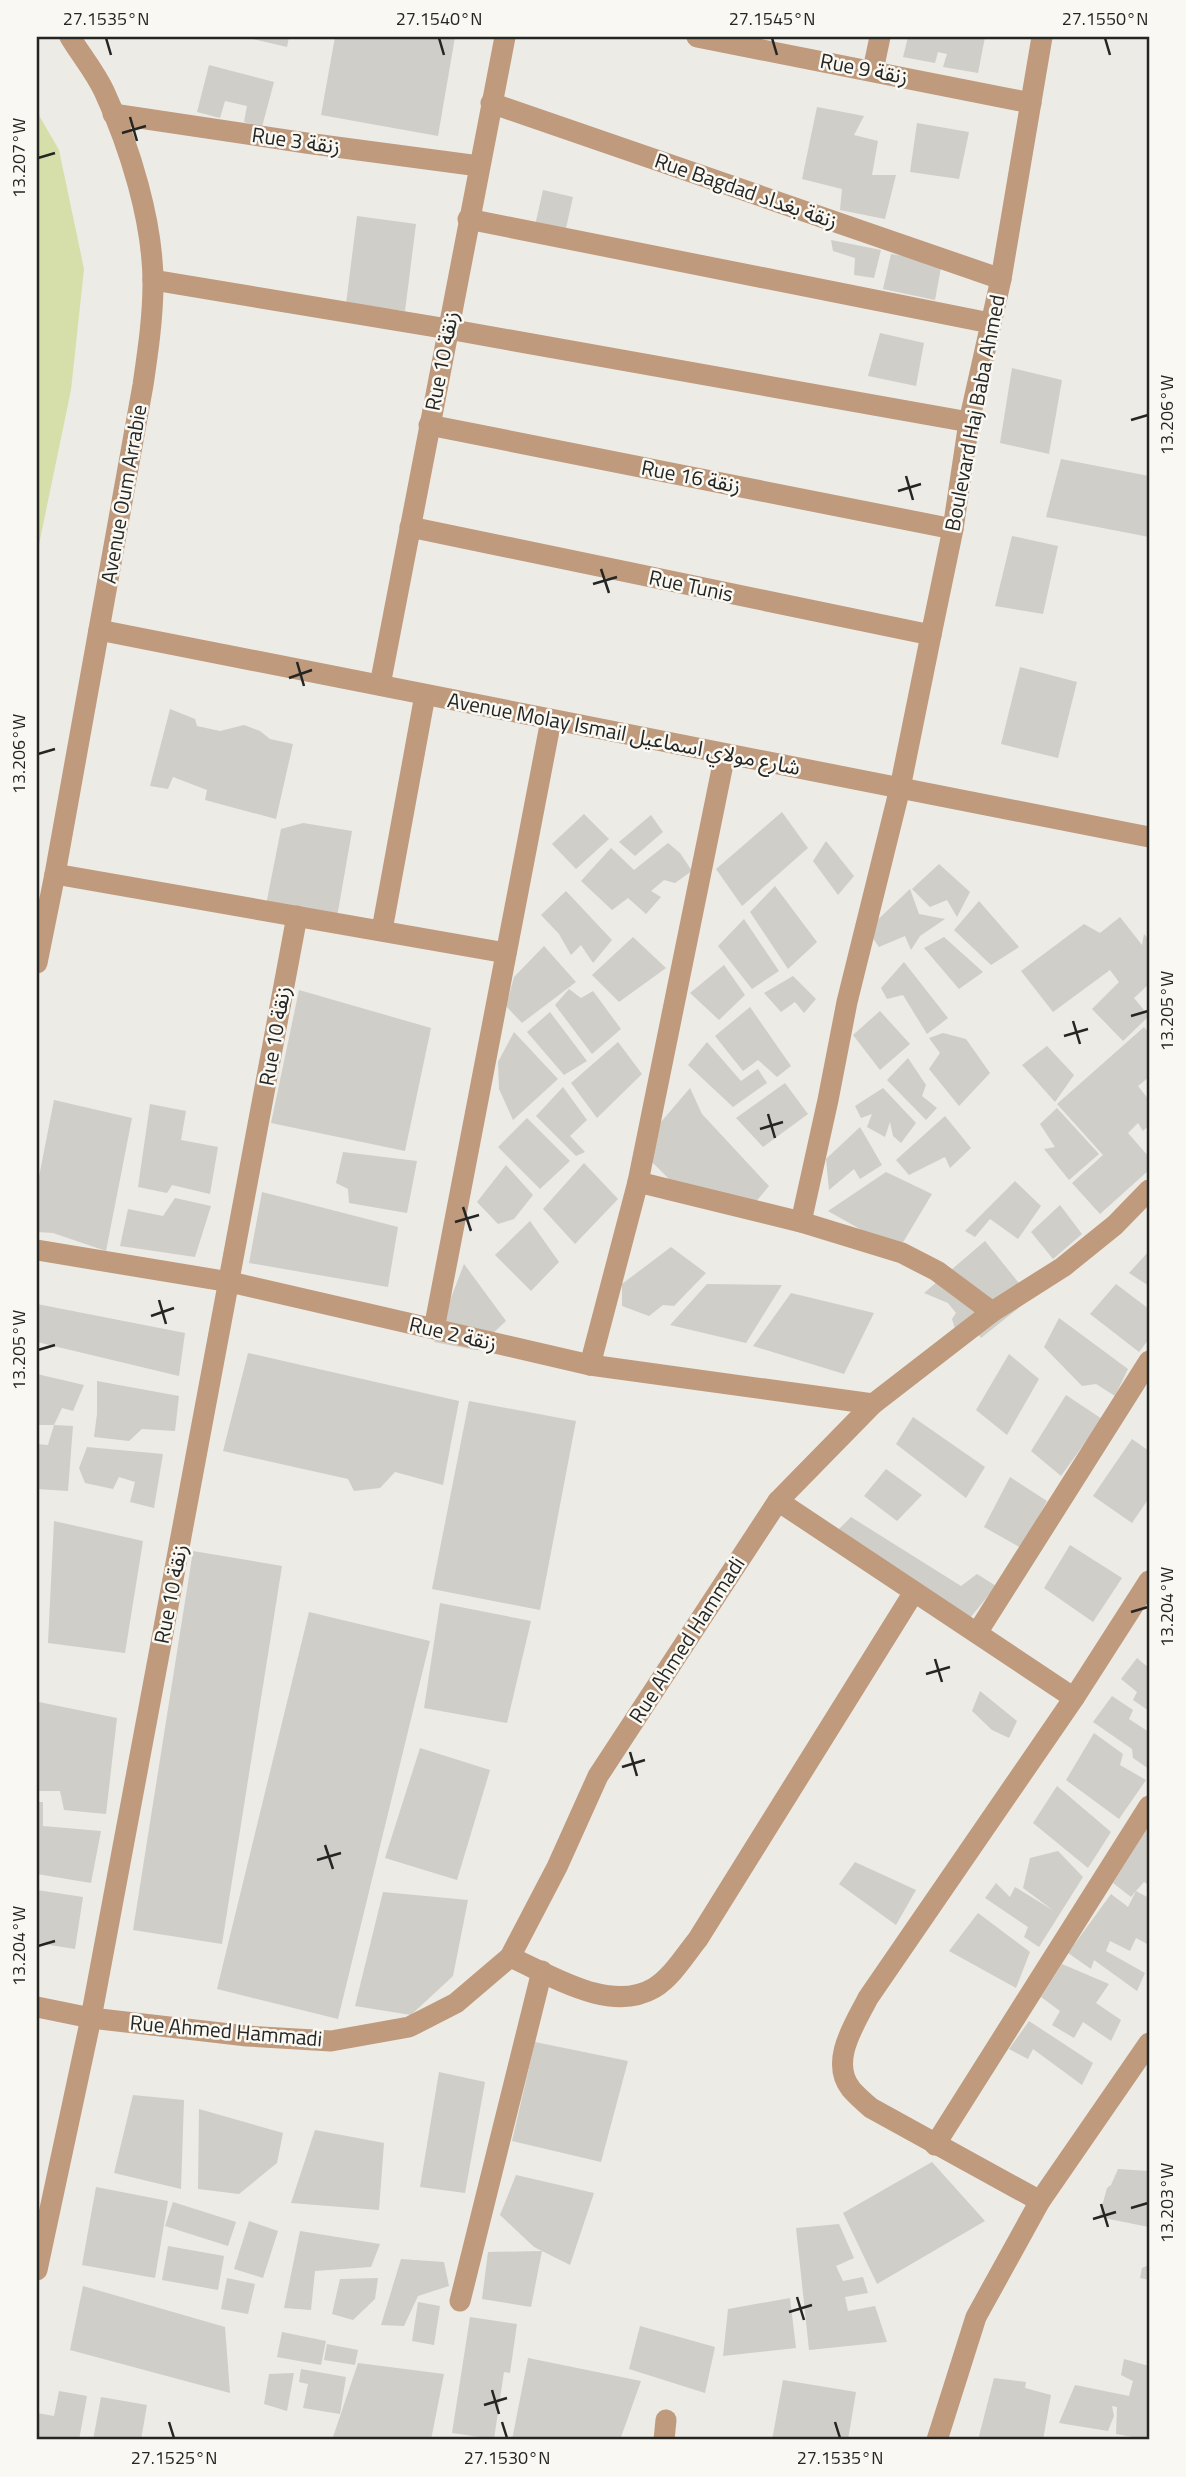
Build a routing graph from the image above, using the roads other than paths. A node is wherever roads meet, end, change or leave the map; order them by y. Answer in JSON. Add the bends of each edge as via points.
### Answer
{"nodes":[{"id":1,"x":70,"y":37,"type":"edge"},
{"id":2,"x":505,"y":37,"type":"edge"},
{"id":3,"x":697,"y":37,"type":"edge"},
{"id":4,"x":880,"y":37,"type":"edge"},
{"id":5,"x":1042,"y":37,"type":"edge"},
{"id":6,"x":873,"y":70,"type":"junction"},
{"id":7,"x":491,"y":103,"type":"junction"},
{"id":8,"x":1031,"y":103,"type":"junction"},
{"id":9,"x":113,"y":114,"type":"junction"},
{"id":10,"x":479,"y":166,"type":"junction"},
{"id":11,"x":468,"y":219,"type":"junction"},
{"id":12,"x":1001,"y":279,"type":"junction"},
{"id":13,"x":153,"y":280,"type":"junction"},
{"id":14,"x":990,"y":323,"type":"junction"},
{"id":15,"x":448,"y":329,"type":"junction"},
{"id":16,"x":969,"y":422,"type":"junction"},
{"id":17,"x":429,"y":425,"type":"junction"},
{"id":18,"x":410,"y":527,"type":"junction"},
{"id":19,"x":953,"y":529,"type":"junction"},
{"id":20,"x":99,"y":630,"type":"junction"},
{"id":21,"x":931,"y":635,"type":"junction"},
{"id":22,"x":380,"y":685,"type":"junction"},
{"id":23,"x":425,"y":695,"type":"junction"},
{"id":24,"x":551,"y":720,"type":"junction"},
{"id":25,"x":724,"y":754,"type":"junction"},
{"id":26,"x":900,"y":788,"type":"junction"},
{"id":27,"x":1149,"y":837,"type":"edge"},
{"id":28,"x":55,"y":874,"type":"junction"},
{"id":29,"x":297,"y":916,"type":"junction"},
{"id":30,"x":382,"y":930,"type":"junction"},
{"id":31,"x":506,"y":953,"type":"junction"},
{"id":32,"x":37,"y":963,"type":"edge"},
{"id":33,"x":638,"y":1182,"type":"junction"},
{"id":34,"x":1149,"y":1190,"type":"edge"},
{"id":35,"x":801,"y":1222,"type":"junction"},
{"id":36,"x":37,"y":1250,"type":"edge"},
{"id":37,"x":230,"y":1282,"type":"junction"},
{"id":38,"x":992,"y":1312,"type":"junction"},
{"id":39,"x":433,"y":1329,"type":"junction"},
{"id":40,"x":1149,"y":1361,"type":"edge"},
{"id":41,"x":590,"y":1365,"type":"junction"},
{"id":42,"x":873,"y":1404,"type":"junction"},
{"id":43,"x":778,"y":1500,"type":"junction"},
{"id":44,"x":1149,"y":1581,"type":"edge"},
{"id":45,"x":914,"y":1592,"type":"junction"},
{"id":46,"x":977,"y":1633,"type":"junction"},
{"id":47,"x":1074,"y":1698,"type":"junction"},
{"id":48,"x":1149,"y":1806,"type":"edge"},
{"id":49,"x":510,"y":1956,"type":"junction"},
{"id":50,"x":542,"y":1971,"type":"junction"},
{"id":51,"x":37,"y":2007,"type":"edge"},
{"id":52,"x":91,"y":2018,"type":"junction"},
{"id":53,"x":1149,"y":2043,"type":"edge"},
{"id":54,"x":935,"y":2145,"type":"junction"},
{"id":55,"x":1040,"y":2202,"type":"junction"},
{"id":56,"x":37,"y":2270,"type":"edge"},
{"id":57,"x":460,"y":2301,"type":"dead end"},
{"id":58,"x":937,"y":2440,"type":"edge"}],
"edges":[{"from":1,"to":9,"type":"street","name":"Avenue Oum Arrabie"},
{"from":2,"to":7,"type":"street","name":"Rue 10 زنقة"},
{"from":3,"to":6,"type":"street","name":"Rue 9 زنقة"},
{"from":4,"to":6,"type":"street"},
{"from":5,"to":8,"type":"street","name":"Boulevard Haj Baba Ahmed"},
{"from":6,"to":8,"type":"street","name":"Rue 9 زنقة"},
{"from":7,"to":10,"type":"street","name":"Rue 10 زنقة"},
{"from":7,"to":12,"type":"street","name":"Rue Bagdad زنقة بغداد"},
{"from":8,"to":12,"type":"street","name":"Boulevard Haj Baba Ahmed"},
{"from":9,"to":10,"type":"street","name":"Rue 3 زنقة"},
{"from":9,"to":13,"type":"street","name":"Avenue Oum Arrabie","via":[[132,160]]},
{"from":10,"to":11,"type":"street","name":"Rue 10 زنقة"},
{"from":11,"to":14,"type":"street"},
{"from":11,"to":15,"type":"street","name":"Rue 10 زنقة"},
{"from":12,"to":14,"type":"street","name":"Boulevard Haj Baba Ahmed"},
{"from":13,"to":15,"type":"street"},
{"from":13,"to":20,"type":"street","name":"Avenue Oum Arrabie","via":[[144,385]]},
{"from":14,"to":16,"type":"street","name":"Boulevard Haj Baba Ahmed"},
{"from":15,"to":16,"type":"street"},
{"from":15,"to":17,"type":"street","name":"Rue 10 زنقة"},
{"from":16,"to":19,"type":"street","name":"Boulevard Haj Baba Ahmed"},
{"from":17,"to":18,"type":"street","name":"Rue 10 زنقة"},
{"from":17,"to":19,"type":"street","name":"Rue 16 زنقة"},
{"from":18,"to":21,"type":"street","name":"Rue Tunis"},
{"from":18,"to":22,"type":"street","name":"Rue 10 زنقة"},
{"from":19,"to":21,"type":"street","name":"Boulevard Haj Baba Ahmed"},
{"from":20,"to":22,"type":"street","name":"Avenue Molay Ismail شارع مولاي اسماعيل"},
{"from":20,"to":28,"type":"street","name":"Avenue Oum Arrabie"},
{"from":21,"to":26,"type":"street","name":"Boulevard Haj Baba Ahmed"},
{"from":22,"to":23,"type":"street","name":"Avenue Molay Ismail شارع مولاي اسماعيل"},
{"from":23,"to":24,"type":"street","name":"Avenue Molay Ismail شارع مولاي اسماعيل"},
{"from":23,"to":30,"type":"street"},
{"from":24,"to":25,"type":"street","name":"Avenue Molay Ismail شارع مولاي اسماعيل"},
{"from":24,"to":31,"type":"street"},
{"from":25,"to":26,"type":"street","name":"Avenue Molay Ismail شارع مولاي اسماعيل"},
{"from":25,"to":33,"type":"street"},
{"from":26,"to":27,"type":"street","name":"Avenue Molay Ismail شارع مولاي اسماعيل"},
{"from":26,"to":35,"type":"street","name":"Boulevard Haj Baba Ahmed","via":[[847,1002]]},
{"from":28,"to":29,"type":"street"},
{"from":28,"to":32,"type":"street","name":"Avenue Oum Arrabie"},
{"from":29,"to":30,"type":"street"},
{"from":29,"to":37,"type":"street","name":"Rue 10 زنقة"},
{"from":30,"to":31,"type":"street"},
{"from":31,"to":39,"type":"street"},
{"from":33,"to":35,"type":"street"},
{"from":33,"to":41,"type":"street"},
{"from":34,"to":38,"type":"street","name":"Rue Ahmed Hammadi","via":[[1115,1225],[1062,1267]]},
{"from":35,"to":38,"type":"street","via":[[902,1253],[937,1271]]},
{"from":36,"to":37,"type":"street","name":"Rue 2 زنقة"},
{"from":37,"to":39,"type":"street","name":"Rue 2 زنقة"},
{"from":37,"to":52,"type":"street","name":"Rue 10 زنقة"},
{"from":38,"to":42,"type":"street","name":"Rue Ahmed Hammadi"},
{"from":39,"to":41,"type":"street","name":"Rue 2 زنقة"},
{"from":40,"to":46,"type":"street"},
{"from":41,"to":42,"type":"street","name":"Rue 2 زنقة"},
{"from":42,"to":43,"type":"street","name":"Rue Ahmed Hammadi"},
{"from":43,"to":45,"type":"street"},
{"from":43,"to":49,"type":"street","name":"Rue Ahmed Hammadi","via":[[598,1776]]},
{"from":44,"to":47,"type":"street"},
{"from":45,"to":46,"type":"street"},
{"from":45,"to":50,"type":"street","via":[[675,1969],[656,1987],[640,1994],[611,1996]]},
{"from":46,"to":47,"type":"street"},
{"from":47,"to":54,"type":"street","via":[[868,1998],[845,2044],[842,2065],[849,2088],[871,2108]]},
{"from":48,"to":54,"type":"street"},
{"from":49,"to":50,"type":"street"},
{"from":49,"to":52,"type":"street","name":"Rue Ahmed Hammadi","via":[[456,2003],[408,2027],[331,2041]]},
{"from":50,"to":57,"type":"street"},
{"from":51,"to":52,"type":"street","name":"Rue Ahmed Hammadi"},
{"from":52,"to":56,"type":"street","name":"Rue 10 زنقة"},
{"from":53,"to":55,"type":"street"},
{"from":54,"to":55,"type":"street"},
{"from":55,"to":58,"type":"street","via":[[976,2318]]}]}
